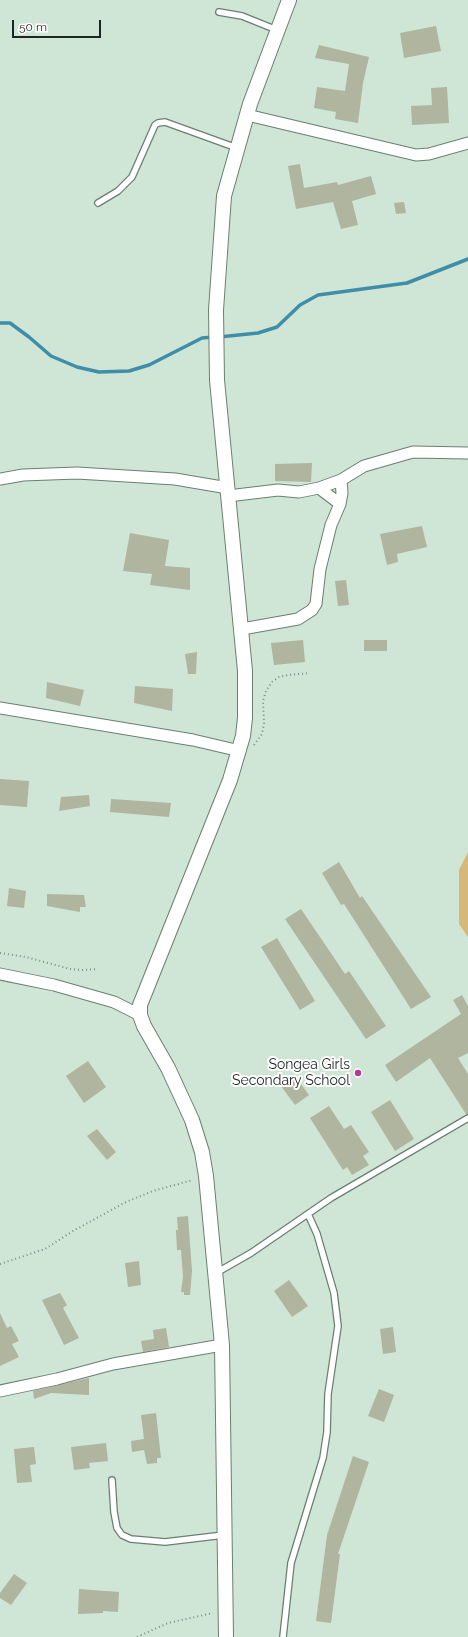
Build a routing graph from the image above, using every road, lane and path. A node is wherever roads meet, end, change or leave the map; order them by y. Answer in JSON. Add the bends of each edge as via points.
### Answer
{"nodes":[{"id":1,"x":289,"y":0,"type":"edge"},
{"id":2,"x":219,"y":12,"type":"dead end"},
{"id":3,"x":278,"y":30,"type":"junction"},
{"id":4,"x":247,"y":114,"type":"junction"},
{"id":5,"x":468,"y":143,"type":"edge"},
{"id":6,"x":237,"y":148,"type":"junction"},
{"id":7,"x":98,"y":203,"type":"dead end"},
{"id":8,"x":468,"y":453,"type":"edge"},
{"id":9,"x":0,"y":479,"type":"edge"},
{"id":10,"x":341,"y":480,"type":"junction"},
{"id":11,"x":319,"y":488,"type":"junction"},
{"id":12,"x":228,"y":492,"type":"junction"},
{"id":13,"x":340,"y":504,"type":"junction"},
{"id":14,"x":242,"y":630,"type":"junction"},
{"id":15,"x":310,"y":673,"type":"dead end"},
{"id":16,"x":0,"y":708,"type":"edge"},
{"id":17,"x":240,"y":750,"type":"junction"},
{"id":18,"x":0,"y":953,"type":"edge"},
{"id":19,"x":97,"y":969,"type":"dead end"},
{"id":20,"x":0,"y":974,"type":"edge"},
{"id":21,"x":140,"y":1015,"type":"junction"},
{"id":22,"x":468,"y":1118,"type":"edge"},
{"id":23,"x":206,"y":1176,"type":"junction"},
{"id":24,"x":308,"y":1214,"type":"junction"},
{"id":25,"x":0,"y":1264,"type":"edge"},
{"id":26,"x":216,"y":1273,"type":"junction"},
{"id":27,"x":222,"y":1345,"type":"junction"},
{"id":28,"x":0,"y":1391,"type":"edge"},
{"id":29,"x":112,"y":1480,"type":"dead end"},
{"id":30,"x":225,"y":1535,"type":"junction"},
{"id":31,"x":226,"y":1610,"type":"junction"},
{"id":32,"x":137,"y":1637,"type":"edge"},
{"id":33,"x":226,"y":1637,"type":"edge"},
{"id":34,"x":283,"y":1637,"type":"edge"}],
"edges":[{"from":1,"to":3,"type":"street"},
{"from":2,"to":3,"type":"lane","via":[[242,16]]},
{"from":3,"to":4,"type":"street"},
{"from":4,"to":5,"type":"street","via":[[416,155]]},
{"from":4,"to":6,"type":"street"},
{"from":6,"to":7,"type":"lane","via":[[165,122],[158,123],[132,177],[118,191]]},
{"from":6,"to":12,"type":"street","via":[[224,196],[216,310],[217,360]]},
{"from":8,"to":10,"type":"street","via":[[413,452],[364,466]]},
{"from":9,"to":12,"type":"street","via":[[23,475],[77,473],[175,479]]},
{"from":10,"to":11,"type":"street"},
{"from":10,"to":13,"type":"street"},
{"from":11,"to":12,"type":"street","via":[[299,492]]},
{"from":11,"to":13,"type":"street"},
{"from":12,"to":14,"type":"street"},
{"from":13,"to":14,"type":"street","via":[[331,525],[320,569],[316,604],[312,610],[298,619]]},
{"from":14,"to":17,"type":"street","via":[[245,718]]},
{"from":15,"to":17,"type":"path","via":[[288,675],[272,682],[263,701],[262,734],[254,746]]},
{"from":16,"to":17,"type":"street"},
{"from":17,"to":21,"type":"street","via":[[140,1005]]},
{"from":18,"to":19,"type":"path","via":[[70,969]]},
{"from":20,"to":21,"type":"street","via":[[54,985],[114,1002]]},
{"from":21,"to":23,"type":"street","via":[[192,1120]]},
{"from":22,"to":24,"type":"lane"},
{"from":23,"to":25,"type":"path","via":[[158,1189],[126,1202],[46,1249]]},
{"from":23,"to":26,"type":"street"},
{"from":24,"to":26,"type":"lane","via":[[251,1253]]},
{"from":24,"to":34,"type":"lane","via":[[317,1234],[334,1293],[338,1326],[328,1394],[323,1458],[291,1563]]},
{"from":26,"to":27,"type":"street"},
{"from":27,"to":28,"type":"street","via":[[113,1364]]},
{"from":27,"to":30,"type":"street"},
{"from":29,"to":30,"type":"lane","via":[[114,1512],[117,1528],[122,1535],[131,1539],[165,1542]]},
{"from":30,"to":31,"type":"street"},
{"from":31,"to":32,"type":"path","via":[[168,1623]]},
{"from":31,"to":33,"type":"street"}]}
